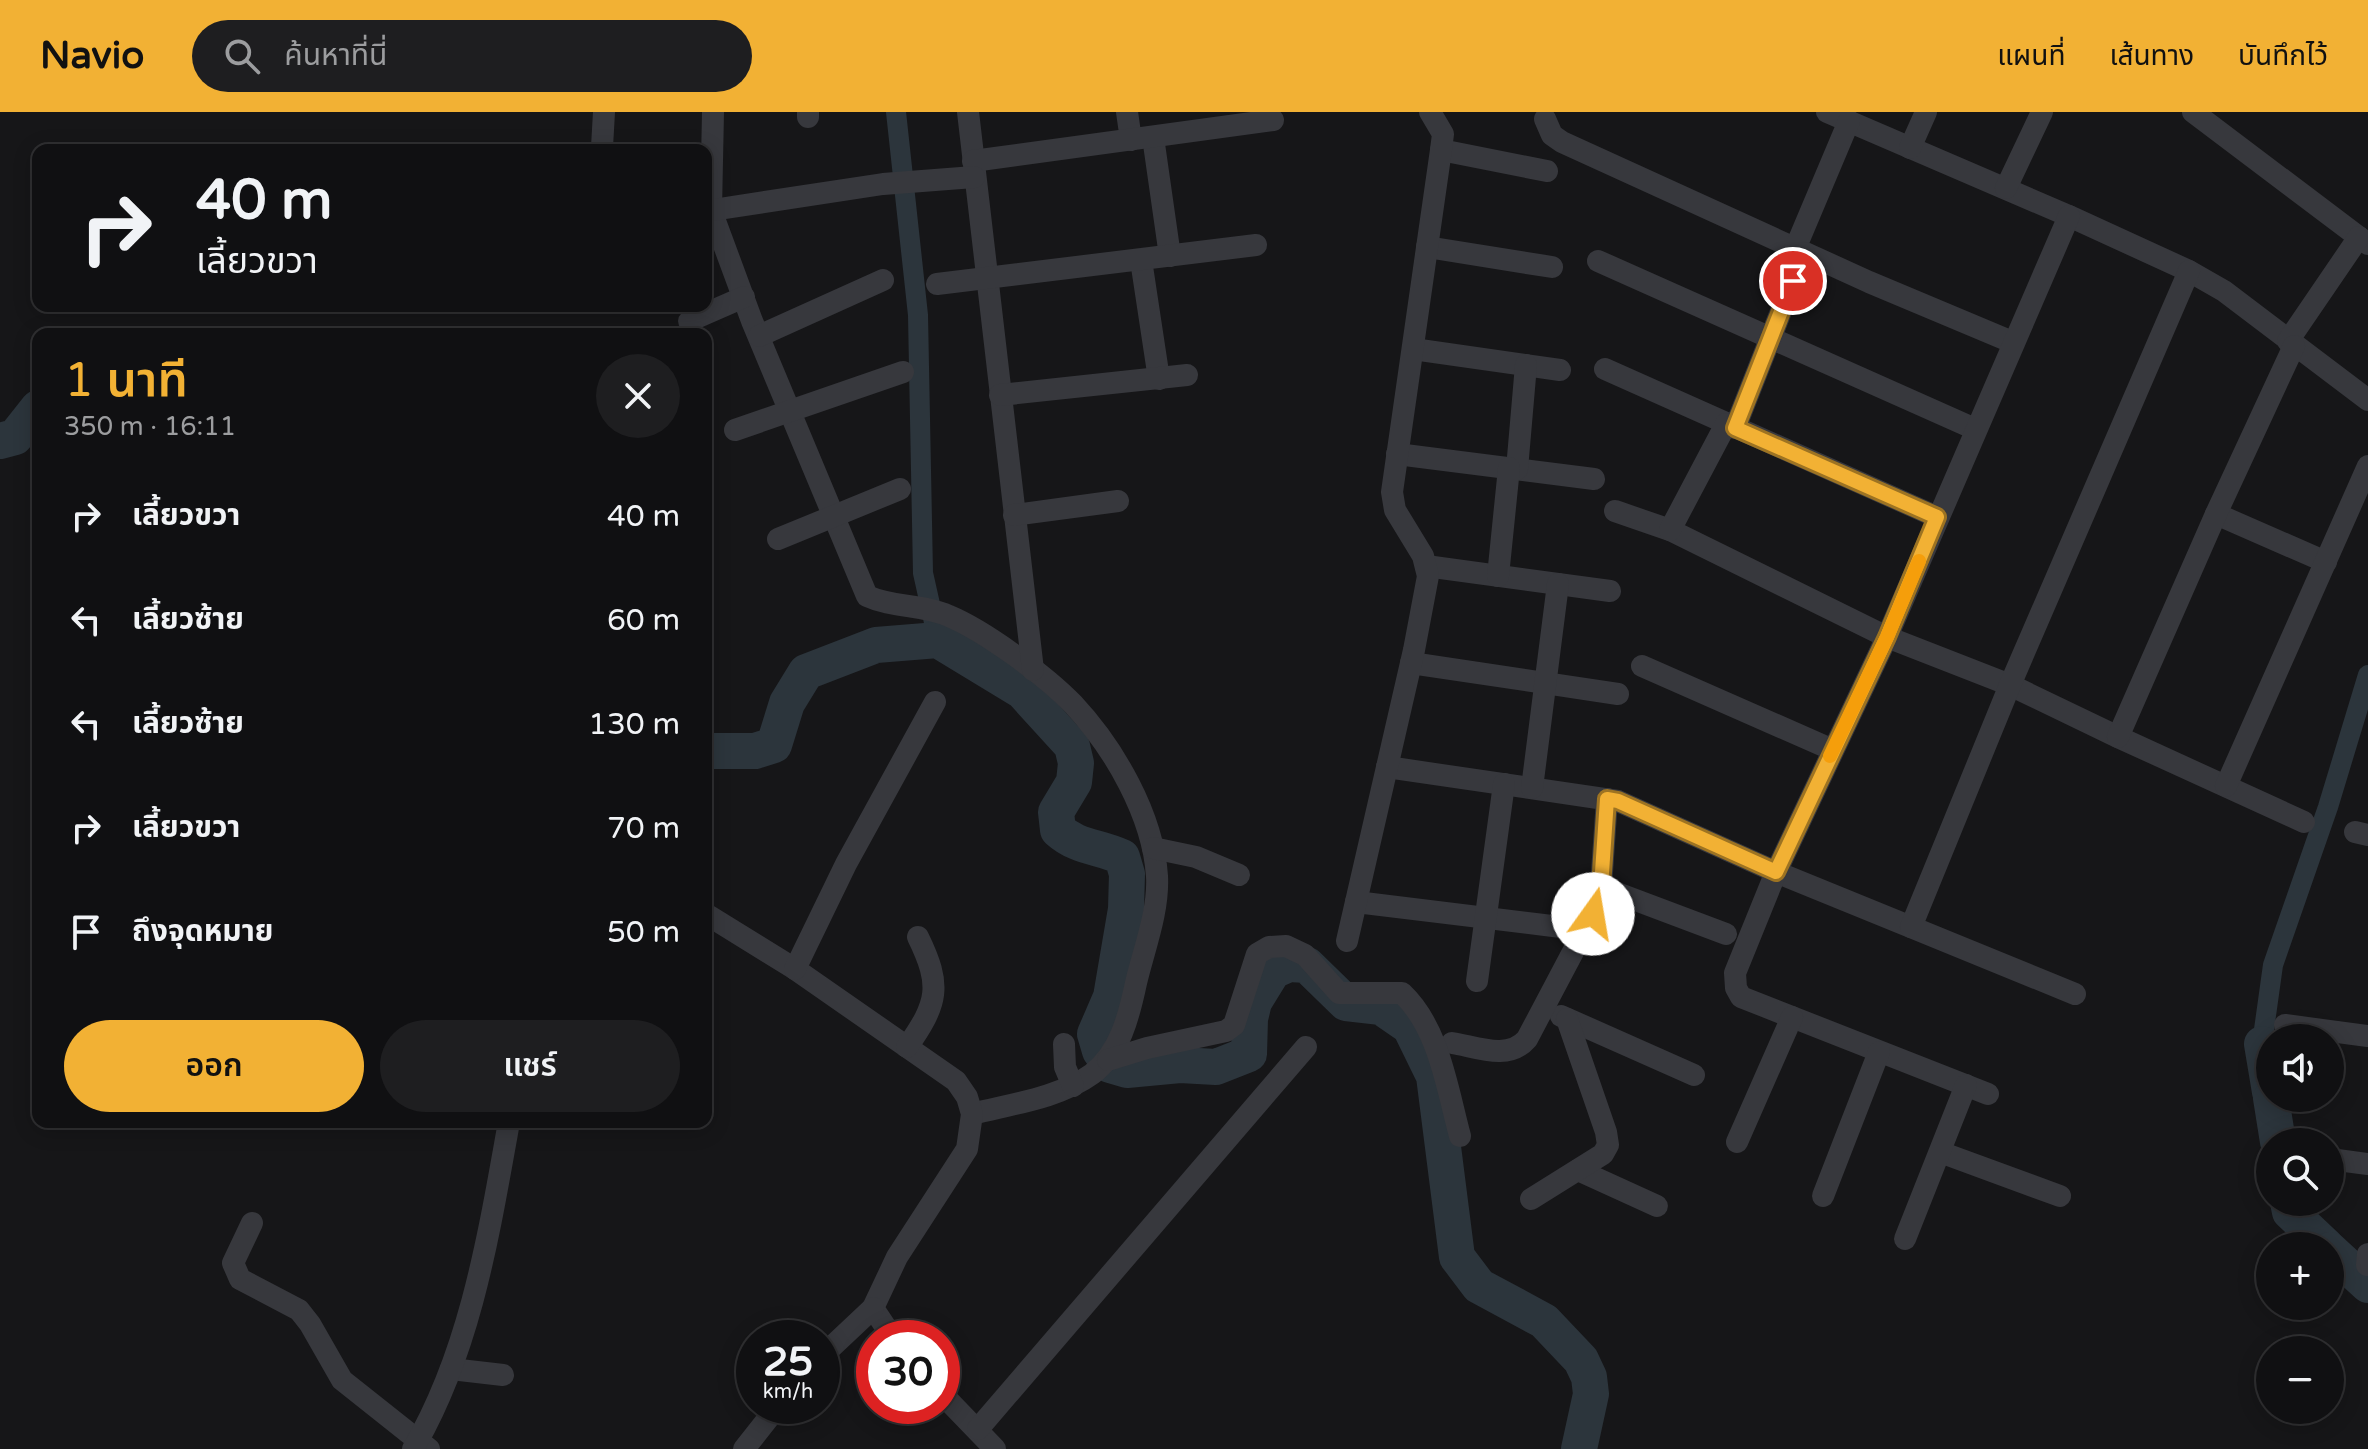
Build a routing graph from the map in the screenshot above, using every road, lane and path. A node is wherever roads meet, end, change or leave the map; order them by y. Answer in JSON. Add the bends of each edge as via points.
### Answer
{"nodes":[{"id":1,"x":604,"y":112,"type":"edge"},
{"id":2,"x":713,"y":112,"type":"edge"},
{"id":3,"x":968,"y":112,"type":"edge"},
{"id":4,"x":1127,"y":112,"type":"edge"},
{"id":5,"x":1430,"y":112,"type":"edge"},
{"id":6,"x":1827,"y":112,"type":"edge"},
{"id":7,"x":1926,"y":112,"type":"edge"},
{"id":8,"x":2042,"y":112,"type":"edge"},
{"id":9,"x":2193,"y":112,"type":"edge"},
{"id":10,"x":1545,"y":119,"type":"dead end"},
{"id":11,"x":1273,"y":120,"type":"dead end"},
{"id":12,"x":1849,"y":121,"type":"junction"},
{"id":13,"x":1142,"y":138,"type":"junction"},
{"id":14,"x":602,"y":144,"type":"edge"},
{"id":15,"x":712,"y":144,"type":"edge"},
{"id":16,"x":1910,"y":148,"type":"junction"},
{"id":17,"x":1441,"y":150,"type":"junction"},
{"id":18,"x":974,"y":169,"type":"junction"},
{"id":19,"x":1547,"y":171,"type":"dead end"},
{"id":20,"x":2006,"y":188,"type":"junction"},
{"id":21,"x":712,"y":210,"type":"edge"},
{"id":22,"x":2069,"y":216,"type":"junction"},
{"id":23,"x":712,"y":217,"type":"edge"},
{"id":24,"x":2364,"y":241,"type":"edge"},
{"id":25,"x":1256,"y":245,"type":"dead end"},
{"id":26,"x":1427,"y":247,"type":"junction"},
{"id":27,"x":1800,"y":251,"type":"junction"},
{"id":28,"x":1170,"y":256,"type":"junction"},
{"id":29,"x":1141,"y":260,"type":"junction"},
{"id":30,"x":1598,"y":261,"type":"dead end"},
{"id":31,"x":1552,"y":267,"type":"dead end"},
{"id":32,"x":2189,"y":271,"type":"junction"},
{"id":33,"x":883,"y":280,"type":"dead end"},
{"id":34,"x":987,"y":280,"type":"junction"},
{"id":35,"x":937,"y":284,"type":"dead end"},
{"id":36,"x":744,"y":297,"type":"junction"},
{"id":37,"x":712,"y":311,"type":"edge"},
{"id":38,"x":710,"y":312,"type":"edge"},
{"id":39,"x":689,"y":321,"type":"dead end"},
{"id":40,"x":759,"y":336,"type":"junction"},
{"id":41,"x":1770,"y":338,"type":"junction"},
{"id":42,"x":2012,"y":342,"type":"junction"},
{"id":43,"x":2291,"y":343,"type":"junction"},
{"id":44,"x":1413,"y":349,"type":"junction"},
{"id":45,"x":1526,"y":365,"type":"junction"},
{"id":46,"x":1605,"y":369,"type":"dead end"},
{"id":47,"x":1560,"y":370,"type":"dead end"},
{"id":48,"x":903,"y":372,"type":"dead end"},
{"id":49,"x":1187,"y":375,"type":"dead end"},
{"id":50,"x":1159,"y":379,"type":"junction"},
{"id":51,"x":1000,"y":395,"type":"junction"},
{"id":52,"x":2368,"y":400,"type":"edge"},
{"id":53,"x":791,"y":413,"type":"junction"},
{"id":54,"x":1730,"y":426,"type":"junction"},
{"id":55,"x":1975,"y":429,"type":"junction"},
{"id":56,"x":735,"y":430,"type":"dead end"},
{"id":57,"x":1397,"y":454,"type":"junction"},
{"id":58,"x":2368,"y":466,"type":"edge"},
{"id":59,"x":1513,"y":469,"type":"junction"},
{"id":60,"x":1594,"y":479,"type":"dead end"},
{"id":61,"x":900,"y":489,"type":"dead end"},
{"id":62,"x":1118,"y":501,"type":"dead end"},
{"id":63,"x":1615,"y":511,"type":"dead end"},
{"id":64,"x":2216,"y":514,"type":"junction"},
{"id":65,"x":1014,"y":515,"type":"junction"},
{"id":66,"x":833,"y":516,"type":"junction"},
{"id":67,"x":1937,"y":517,"type":"junction"},
{"id":68,"x":1670,"y":530,"type":"junction"},
{"id":69,"x":778,"y":539,"type":"dead end"},
{"id":70,"x":2326,"y":562,"type":"junction"},
{"id":71,"x":1426,"y":566,"type":"junction"},
{"id":72,"x":1498,"y":576,"type":"junction"},
{"id":73,"x":1558,"y":584,"type":"junction"},
{"id":74,"x":1610,"y":591,"type":"dead end"},
{"id":75,"x":1887,"y":637,"type":"junction"},
{"id":76,"x":1411,"y":663,"type":"junction"},
{"id":77,"x":1642,"y":666,"type":"dead end"},
{"id":78,"x":1033,"y":670,"type":"junction"},
{"id":79,"x":1546,"y":684,"type":"junction"},
{"id":80,"x":2010,"y":685,"type":"junction"},
{"id":81,"x":1618,"y":694,"type":"dead end"},
{"id":82,"x":935,"y":702,"type":"dead end"},
{"id":83,"x":2118,"y":737,"type":"junction"},
{"id":84,"x":1833,"y":750,"type":"junction"},
{"id":85,"x":1387,"y":767,"type":"junction"},
{"id":86,"x":1504,"y":784,"type":"junction"},
{"id":87,"x":2226,"y":786,"type":"junction"},
{"id":88,"x":1532,"y":788,"type":"junction"},
{"id":89,"x":1607,"y":799,"type":"junction"},
{"id":90,"x":2304,"y":822,"type":"dead end"},
{"id":91,"x":1153,"y":848,"type":"junction"},
{"id":92,"x":1776,"y":872,"type":"junction"},
{"id":93,"x":1239,"y":875,"type":"dead end"},
{"id":94,"x":1601,"y":887,"type":"junction"},
{"id":95,"x":1356,"y":902,"type":"junction"},
{"id":96,"x":1484,"y":917,"type":"junction"},
{"id":97,"x":712,"y":918,"type":"edge"},
{"id":98,"x":1911,"y":927,"type":"junction"},
{"id":99,"x":1585,"y":930,"type":"junction"},
{"id":100,"x":1726,"y":934,"type":"dead end"},
{"id":101,"x":918,"y":937,"type":"dead end"},
{"id":102,"x":1347,"y":941,"type":"dead end"},
{"id":103,"x":795,"y":969,"type":"junction"},
{"id":104,"x":1477,"y":981,"type":"dead end"},
{"id":105,"x":2075,"y":994,"type":"dead end"},
{"id":106,"x":1545,"y":1009,"type":"junction"},
{"id":107,"x":1792,"y":1017,"type":"junction"},
{"id":108,"x":1567,"y":1019,"type":"junction"},
{"id":109,"x":2344,"y":1033,"type":"edge"},
{"id":110,"x":2368,"y":1036,"type":"edge"},
{"id":111,"x":1452,"y":1043,"type":"dead end"},
{"id":112,"x":1064,"y":1044,"type":"dead end"},
{"id":113,"x":907,"y":1047,"type":"junction"},
{"id":114,"x":1306,"y":1047,"type":"dead end"},
{"id":115,"x":1879,"y":1052,"type":"junction"},
{"id":116,"x":1108,"y":1060,"type":"junction"},
{"id":117,"x":1694,"y":1075,"type":"dead end"},
{"id":118,"x":1966,"y":1085,"type":"junction"},
{"id":119,"x":1073,"y":1086,"type":"junction"},
{"id":120,"x":1988,"y":1094,"type":"dead end"},
{"id":121,"x":972,"y":1114,"type":"junction"},
{"id":122,"x":508,"y":1128,"type":"edge"},
{"id":123,"x":1460,"y":1136,"type":"dead end"},
{"id":124,"x":1737,"y":1142,"type":"dead end"},
{"id":125,"x":1940,"y":1152,"type":"junction"},
{"id":126,"x":2344,"y":1161,"type":"edge"},
{"id":127,"x":2368,"y":1164,"type":"edge"},
{"id":128,"x":1578,"y":1170,"type":"junction"},
{"id":129,"x":1823,"y":1196,"type":"dead end"},
{"id":130,"x":2060,"y":1196,"type":"dead end"},
{"id":131,"x":1531,"y":1199,"type":"dead end"},
{"id":132,"x":1657,"y":1206,"type":"dead end"},
{"id":133,"x":252,"y":1223,"type":"dead end"},
{"id":134,"x":1905,"y":1239,"type":"dead end"},
{"id":135,"x":873,"y":1308,"type":"junction"},
{"id":136,"x":881,"y":1320,"type":"edge"},
{"id":137,"x":840,"y":1339,"type":"edge"},
{"id":138,"x":451,"y":1369,"type":"junction"},
{"id":139,"x":503,"y":1375,"type":"dead end"},
{"id":140,"x":960,"y":1412,"type":"edge"},
{"id":141,"x":764,"y":1424,"type":"edge"},
{"id":142,"x":978,"y":1429,"type":"junction"},
{"id":143,"x":420,"y":1446,"type":"edge"},
{"id":144,"x":744,"y":1449,"type":"edge"},
{"id":145,"x":995,"y":1449,"type":"edge"}],
"edges":[{"from":1,"to":14,"type":"street"},
{"from":2,"to":15,"type":"street"},
{"from":3,"to":18,"type":"street"},
{"from":4,"to":13,"type":"street"},
{"from":5,"to":17,"type":"street","via":[[1443,134]]},
{"from":6,"to":12,"type":"street"},
{"from":7,"to":16,"type":"street"},
{"from":8,"to":20,"type":"street"},
{"from":9,"to":24,"type":"street"},
{"from":10,"to":27,"type":"street","via":[[1562,142]]},
{"from":11,"to":13,"type":"street"},
{"from":12,"to":16,"type":"street"},
{"from":12,"to":27,"type":"street"},
{"from":13,"to":18,"type":"street"},
{"from":13,"to":28,"type":"street"},
{"from":16,"to":20,"type":"street"},
{"from":17,"to":19,"type":"street"},
{"from":17,"to":26,"type":"street"},
{"from":18,"to":21,"type":"street"},
{"from":18,"to":34,"type":"street"},
{"from":20,"to":22,"type":"street"},
{"from":22,"to":32,"type":"street"},
{"from":22,"to":42,"type":"street"},
{"from":23,"to":36,"type":"street"},
{"from":24,"to":43,"type":"street"},
{"from":25,"to":28,"type":"street"},
{"from":26,"to":31,"type":"street"},
{"from":26,"to":44,"type":"street"},
{"from":27,"to":41,"type":"street"},
{"from":27,"to":42,"type":"street"},
{"from":28,"to":29,"type":"street"},
{"from":29,"to":34,"type":"street"},
{"from":29,"to":50,"type":"street"},
{"from":30,"to":41,"type":"street"},
{"from":32,"to":43,"type":"street"},
{"from":32,"to":80,"type":"street"},
{"from":33,"to":40,"type":"street"},
{"from":34,"to":35,"type":"street"},
{"from":34,"to":51,"type":"street"},
{"from":36,"to":37,"type":"street"},
{"from":36,"to":40,"type":"street"},
{"from":38,"to":39,"type":"street"},
{"from":40,"to":53,"type":"street"},
{"from":41,"to":54,"type":"street"},
{"from":41,"to":55,"type":"street"},
{"from":42,"to":55,"type":"street"},
{"from":43,"to":52,"type":"street"},
{"from":43,"to":64,"type":"street"},
{"from":44,"to":45,"type":"street"},
{"from":44,"to":57,"type":"street"},
{"from":45,"to":47,"type":"street"},
{"from":45,"to":59,"type":"street"},
{"from":46,"to":54,"type":"street"},
{"from":48,"to":53,"type":"street"},
{"from":49,"to":50,"type":"street"},
{"from":50,"to":51,"type":"street"},
{"from":51,"to":65,"type":"street"},
{"from":53,"to":56,"type":"street"},
{"from":53,"to":66,"type":"street"},
{"from":54,"to":67,"type":"street"},
{"from":54,"to":68,"type":"street"},
{"from":55,"to":67,"type":"street"},
{"from":57,"to":59,"type":"street"},
{"from":57,"to":71,"type":"street","via":[[1395,510]]},
{"from":58,"to":70,"type":"street"},
{"from":59,"to":60,"type":"street"},
{"from":59,"to":72,"type":"street"},
{"from":61,"to":66,"type":"street"},
{"from":62,"to":65,"type":"street"},
{"from":63,"to":68,"type":"street"},
{"from":64,"to":70,"type":"street"},
{"from":64,"to":83,"type":"street"},
{"from":65,"to":78,"type":"street"},
{"from":66,"to":69,"type":"street"},
{"from":66,"to":78,"type":"street","via":[[867,596],[949,616]]},
{"from":67,"to":75,"type":"street"},
{"from":68,"to":75,"type":"street"},
{"from":70,"to":87,"type":"street"},
{"from":71,"to":72,"type":"street"},
{"from":71,"to":76,"type":"street"},
{"from":72,"to":73,"type":"street"},
{"from":73,"to":74,"type":"street"},
{"from":73,"to":79,"type":"street"},
{"from":75,"to":80,"type":"street"},
{"from":75,"to":84,"type":"street"},
{"from":76,"to":79,"type":"street"},
{"from":76,"to":85,"type":"street"},
{"from":77,"to":84,"type":"street"},
{"from":78,"to":91,"type":"street","via":[[1073,704],[1123,771]]},
{"from":79,"to":81,"type":"street"},
{"from":79,"to":88,"type":"street"},
{"from":80,"to":83,"type":"street"},
{"from":80,"to":98,"type":"street"},
{"from":82,"to":103,"type":"street"},
{"from":83,"to":87,"type":"street"},
{"from":84,"to":92,"type":"street"},
{"from":85,"to":86,"type":"street"},
{"from":85,"to":95,"type":"street"},
{"from":86,"to":88,"type":"street"},
{"from":86,"to":96,"type":"street"},
{"from":87,"to":90,"type":"street"},
{"from":88,"to":89,"type":"street"},
{"from":89,"to":92,"type":"street"},
{"from":89,"to":94,"type":"street"},
{"from":91,"to":93,"type":"street","via":[[1196,857]]},
{"from":91,"to":116,"type":"street","via":[[1153,917],[1128,1021]]},
{"from":92,"to":98,"type":"street"},
{"from":92,"to":107,"type":"street","via":[[1735,973],[1736,988],[1741,997]]},
{"from":94,"to":99,"type":"street"},
{"from":94,"to":100,"type":"street"},
{"from":95,"to":96,"type":"street"},
{"from":95,"to":102,"type":"street"},
{"from":96,"to":99,"type":"street"},
{"from":96,"to":104,"type":"street"},
{"from":97,"to":103,"type":"street"},
{"from":98,"to":105,"type":"street"},
{"from":99,"to":106,"type":"street"},
{"from":101,"to":113,"type":"street","via":[[934,972],[934,991],[927,1018]]},
{"from":103,"to":113,"type":"street"},
{"from":106,"to":108,"type":"street"},
{"from":106,"to":111,"type":"street","via":[[1519,1048],[1507,1052]]},
{"from":107,"to":115,"type":"street"},
{"from":107,"to":124,"type":"street"},
{"from":108,"to":117,"type":"street"},
{"from":108,"to":128,"type":"street","via":[[1608,1145]]},
{"from":109,"to":110,"type":"street"},
{"from":112,"to":119,"type":"street"},
{"from":113,"to":121,"type":"street","via":[[956,1081]]},
{"from":114,"to":142,"type":"street"},
{"from":115,"to":118,"type":"street"},
{"from":115,"to":129,"type":"street"},
{"from":116,"to":119,"type":"street"},
{"from":116,"to":123,"type":"street","via":[[1226,1031],[1234,1025],[1257,954],[1286,946],[1305,955],[1339,993],[1402,993],[1412,1002],[1433,1039]]},
{"from":118,"to":120,"type":"street"},
{"from":118,"to":125,"type":"street"},
{"from":119,"to":121,"type":"street"},
{"from":121,"to":135,"type":"street","via":[[967,1149],[897,1257]]},
{"from":122,"to":138,"type":"street","via":[[472,1305]]},
{"from":125,"to":130,"type":"street"},
{"from":125,"to":134,"type":"street"},
{"from":126,"to":127,"type":"street"},
{"from":128,"to":131,"type":"street"},
{"from":128,"to":132,"type":"street"},
{"from":133,"to":143,"type":"street","via":[[233,1263],[240,1279],[299,1310],[342,1380]]},
{"from":135,"to":136,"type":"street"},
{"from":135,"to":137,"type":"street"},
{"from":138,"to":139,"type":"street"},
{"from":138,"to":143,"type":"street"},
{"from":140,"to":142,"type":"street"},
{"from":141,"to":144,"type":"street"},
{"from":142,"to":145,"type":"street"}]}
